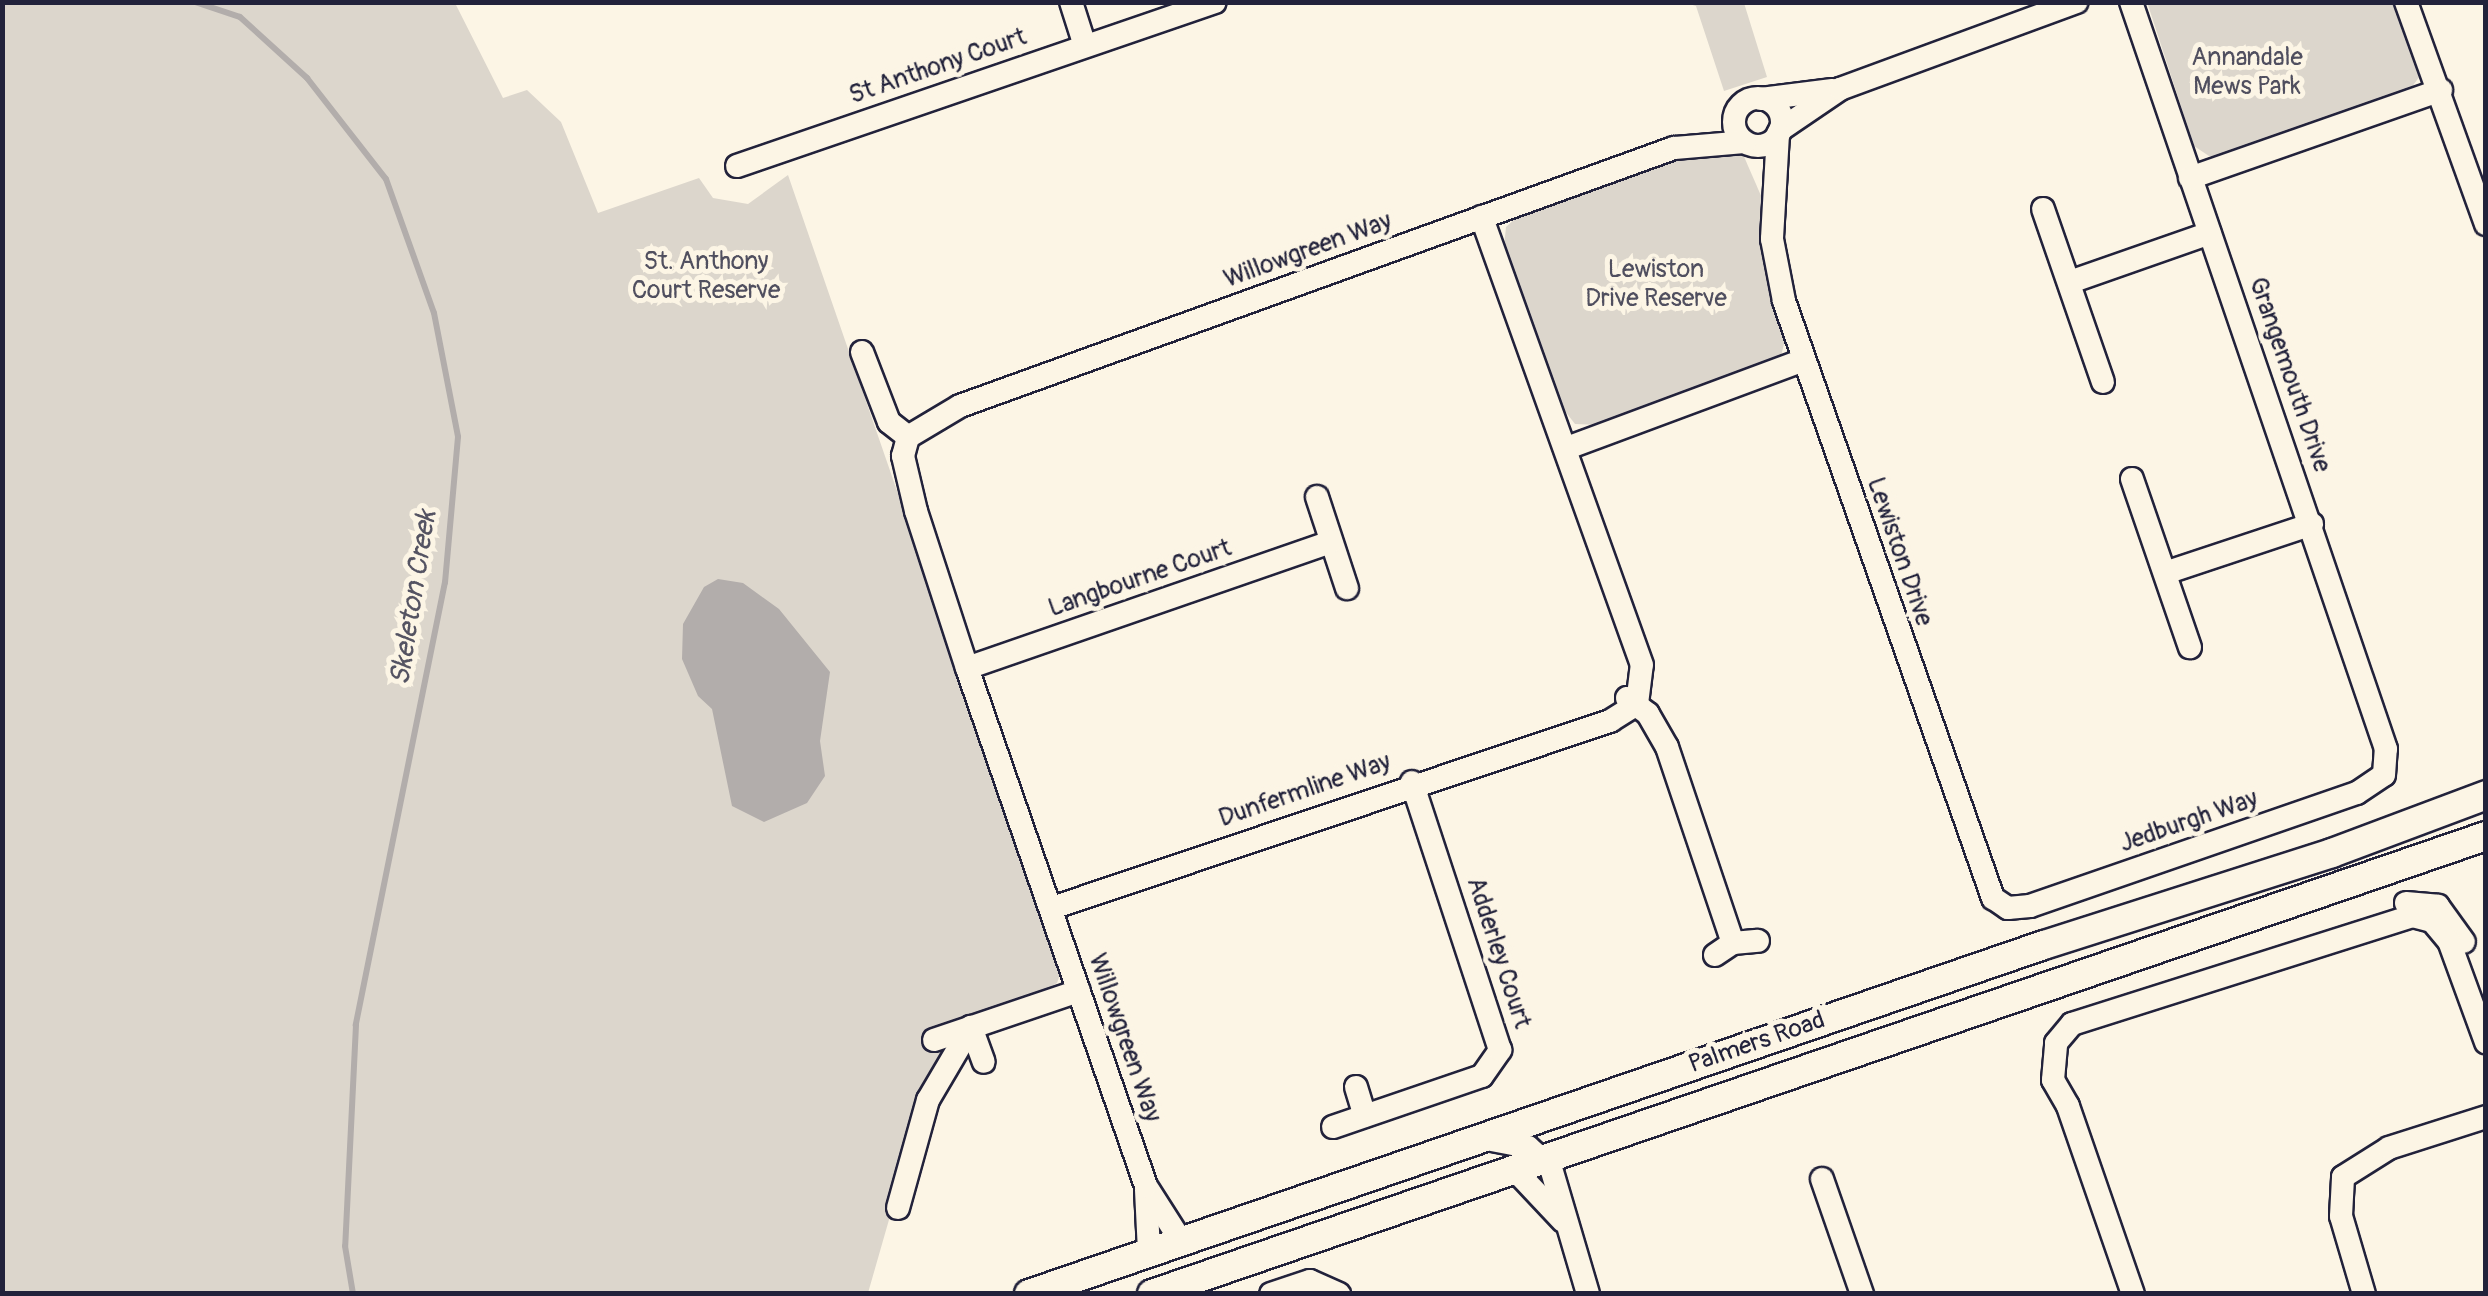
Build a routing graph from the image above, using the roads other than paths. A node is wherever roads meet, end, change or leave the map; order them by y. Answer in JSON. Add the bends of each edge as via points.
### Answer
{"nodes":[{"id":1,"x":1071,"y":2,"type":"edge"},
{"id":2,"x":1214,"y":2,"type":"edge"},
{"id":3,"x":2077,"y":2,"type":"edge"},
{"id":4,"x":2131,"y":2,"type":"edge"},
{"id":5,"x":2406,"y":2,"type":"edge"},
{"id":6,"x":1085,"y":46,"type":"junction"},
{"id":7,"x":1840,"y":88,"type":"junction"},
{"id":8,"x":2441,"y":90,"type":"junction"},
{"id":9,"x":1750,"y":103,"type":"junction"},
{"id":10,"x":1779,"y":132,"type":"junction"},
{"id":11,"x":1747,"y":143,"type":"junction"},
{"id":12,"x":1674,"y":148,"type":"junction"},
{"id":13,"x":738,"y":166,"type":"dead end"},
{"id":14,"x":2190,"y":178,"type":"junction"},
{"id":15,"x":1772,"y":209,"type":"junction"},
{"id":16,"x":2043,"y":209,"type":"dead end"},
{"id":17,"x":1482,"y":216,"type":"junction"},
{"id":18,"x":2486,"y":224,"type":"edge"},
{"id":19,"x":2210,"y":233,"type":"junction"},
{"id":20,"x":2070,"y":282,"type":"junction"},
{"id":21,"x":862,"y":352,"type":"dead end"},
{"id":22,"x":1804,"y":360,"type":"junction"},
{"id":23,"x":2103,"y":382,"type":"dead end"},
{"id":24,"x":902,"y":433,"type":"junction"},
{"id":25,"x":1567,"y":448,"type":"junction"},
{"id":26,"x":2132,"y":479,"type":"dead end"},
{"id":27,"x":1317,"y":497,"type":"dead end"},
{"id":28,"x":2312,"y":524,"type":"junction"},
{"id":29,"x":1332,"y":542,"type":"junction"},
{"id":30,"x":2165,"y":573,"type":"junction"},
{"id":31,"x":1348,"y":588,"type":"dead end"},
{"id":32,"x":2190,"y":647,"type":"dead end"},
{"id":33,"x":967,"y":668,"type":"junction"},
{"id":34,"x":1632,"y":701,"type":"junction"},
{"id":35,"x":2386,"y":768,"type":"joint"},
{"id":36,"x":1412,"y":782,"type":"junction"},
{"id":37,"x":2486,"y":795,"type":"edge"},
{"id":38,"x":2486,"y":836,"type":"edge"},
{"id":39,"x":2000,"y":904,"type":"joint"},
{"id":40,"x":1052,"y":908,"type":"junction"},
{"id":41,"x":1758,"y":942,"type":"dead end"},
{"id":42,"x":1078,"y":990,"type":"junction"},
{"id":43,"x":971,"y":1027,"type":"junction"},
{"id":44,"x":934,"y":1040,"type":"dead end"},
{"id":45,"x":2486,"y":1042,"type":"edge"},
{"id":46,"x":984,"y":1062,"type":"dead end"},
{"id":47,"x":1356,"y":1087,"type":"dead end"},
{"id":48,"x":1365,"y":1116,"type":"junction"},
{"id":49,"x":2486,"y":1117,"type":"edge"},
{"id":50,"x":1333,"y":1127,"type":"dead end"},
{"id":51,"x":1482,"y":1138,"type":"junction"},
{"id":52,"x":1544,"y":1159,"type":"junction"},
{"id":53,"x":1514,"y":1169,"type":"junction"},
{"id":54,"x":1822,"y":1178,"type":"dead end"},
{"id":55,"x":1146,"y":1186,"type":"junction"},
{"id":56,"x":898,"y":1208,"type":"dead end"},
{"id":57,"x":1564,"y":1220,"type":"junction"},
{"id":58,"x":1181,"y":1241,"type":"junction"},
{"id":59,"x":1149,"y":1252,"type":"junction"},
{"id":60,"x":1029,"y":1294,"type":"edge"},
{"id":61,"x":1152,"y":1294,"type":"edge"},
{"id":62,"x":1271,"y":1294,"type":"edge"},
{"id":63,"x":1338,"y":1294,"type":"edge"},
{"id":64,"x":1588,"y":1294,"type":"edge"},
{"id":65,"x":1862,"y":1294,"type":"edge"},
{"id":66,"x":2133,"y":1294,"type":"edge"},
{"id":67,"x":2364,"y":1294,"type":"edge"}],
"edges":[{"from":1,"to":6,"type":"street"},
{"from":2,"to":6,"type":"street","name":"St Anthony Court"},
{"from":3,"to":7,"type":"street","name":"Willowgreen Way"},
{"from":4,"to":14,"type":"street","name":"Grangemouth Drive"},
{"from":5,"to":8,"type":"street"},
{"from":6,"to":13,"type":"street","name":"St Anthony Court"},
{"from":7,"to":9,"type":"street","name":"Willowgreen Way"},
{"from":7,"to":10,"type":"street","name":"Willowgreen Way"},
{"from":8,"to":14,"type":"street"},
{"from":8,"to":18,"type":"street"},
{"from":9,"to":10,"type":"street","via":[[1779,112]]},
{"from":9,"to":11,"type":"street","via":[[1734,126]]},
{"from":9,"to":12,"type":"street","name":"Willowgreen Way"},
{"from":10,"to":11,"type":"street","via":[[1767,144]]},
{"from":10,"to":15,"type":"street","name":"Lewiston Drive"},
{"from":11,"to":12,"type":"street","name":"Willowgreen Way"},
{"from":11,"to":15,"type":"street","name":"Lewiston Drive"},
{"from":12,"to":17,"type":"street","name":"Willowgreen Way"},
{"from":14,"to":19,"type":"street","name":"Grangemouth Drive"},
{"from":15,"to":22,"type":"street","name":"Lewiston Drive","via":[[1779,282]]},
{"from":16,"to":20,"type":"street"},
{"from":17,"to":24,"type":"street","name":"Willowgreen Way"},
{"from":17,"to":25,"type":"street"},
{"from":19,"to":20,"type":"street"},
{"from":19,"to":28,"type":"street","name":"Grangemouth Drive"},
{"from":20,"to":23,"type":"street"},
{"from":21,"to":24,"type":"street","name":"Willowgreen Way"},
{"from":22,"to":25,"type":"street"},
{"from":22,"to":39,"type":"street","name":"Lewiston Drive","via":[[1985,887]]},
{"from":24,"to":33,"type":"street","name":"Willowgreen Way","via":[[916,510]]},
{"from":25,"to":34,"type":"street","via":[[1628,639]]},
{"from":26,"to":30,"type":"street"},
{"from":27,"to":29,"type":"street"},
{"from":28,"to":30,"type":"street"},
{"from":28,"to":35,"type":"street","name":"Grangemouth Drive","via":[[2382,735]]},
{"from":29,"to":31,"type":"street"},
{"from":29,"to":33,"type":"street","name":"Langbourne Court"},
{"from":30,"to":32,"type":"street"},
{"from":33,"to":40,"type":"street","name":"Willowgreen Way"},
{"from":34,"to":36,"type":"street","name":"Dunfermline Way","via":[[1610,720]]},
{"from":34,"to":41,"type":"street","via":[[1667,747],[1724,949]]},
{"from":35,"to":39,"type":"street","name":"Jedburgh Way","via":[[2375,785],[2357,793],[2030,906]]},
{"from":36,"to":40,"type":"street","name":"Dunfermline Way"},
{"from":36,"to":48,"type":"street","name":"Adderley Court","via":[[1500,1050],[1482,1076]]},
{"from":37,"to":51,"type":"main road","name":"Palmers Road","via":[[2332,853]]},
{"from":38,"to":52,"type":"main road","name":"Palmers Road"},
{"from":40,"to":42,"type":"street","name":"Willowgreen Way"},
{"from":42,"to":43,"type":"street"},
{"from":42,"to":55,"type":"street","name":"Willowgreen Way"},
{"from":43,"to":44,"type":"street"},
{"from":43,"to":46,"type":"street"},
{"from":43,"to":56,"type":"street","via":[[928,1100]]},
{"from":45,"to":66,"type":"street","via":[[2467,985],[2461,932],[2438,906],[2402,904],[2355,930],[2105,1016],[2066,1045],[2068,1106]]},
{"from":47,"to":48,"type":"street"},
{"from":48,"to":50,"type":"street","name":"Adderley Court"},
{"from":49,"to":67,"type":"street","via":[[2346,1156],[2327,1181],[2327,1207]]},
{"from":51,"to":52,"type":"street","via":[[1528,1147]]},
{"from":51,"to":58,"type":"main road","name":"Palmers Road"},
{"from":52,"to":53,"type":"main road","name":"Palmers Road"},
{"from":52,"to":57,"type":"street","via":[[1558,1181]]},
{"from":53,"to":57,"type":"street"},
{"from":53,"to":61,"type":"main road","name":"Palmers Road"},
{"from":54,"to":65,"type":"street"},
{"from":55,"to":58,"type":"street","name":"Willowgreen Way"},
{"from":55,"to":59,"type":"street","name":"Willowgreen Way"},
{"from":57,"to":64,"type":"street"},
{"from":58,"to":59,"type":"main road","name":"Palmers Road"},
{"from":59,"to":60,"type":"main road","name":"Palmers Road"},
{"from":62,"to":63,"type":"street","via":[[1310,1281]]}]}
